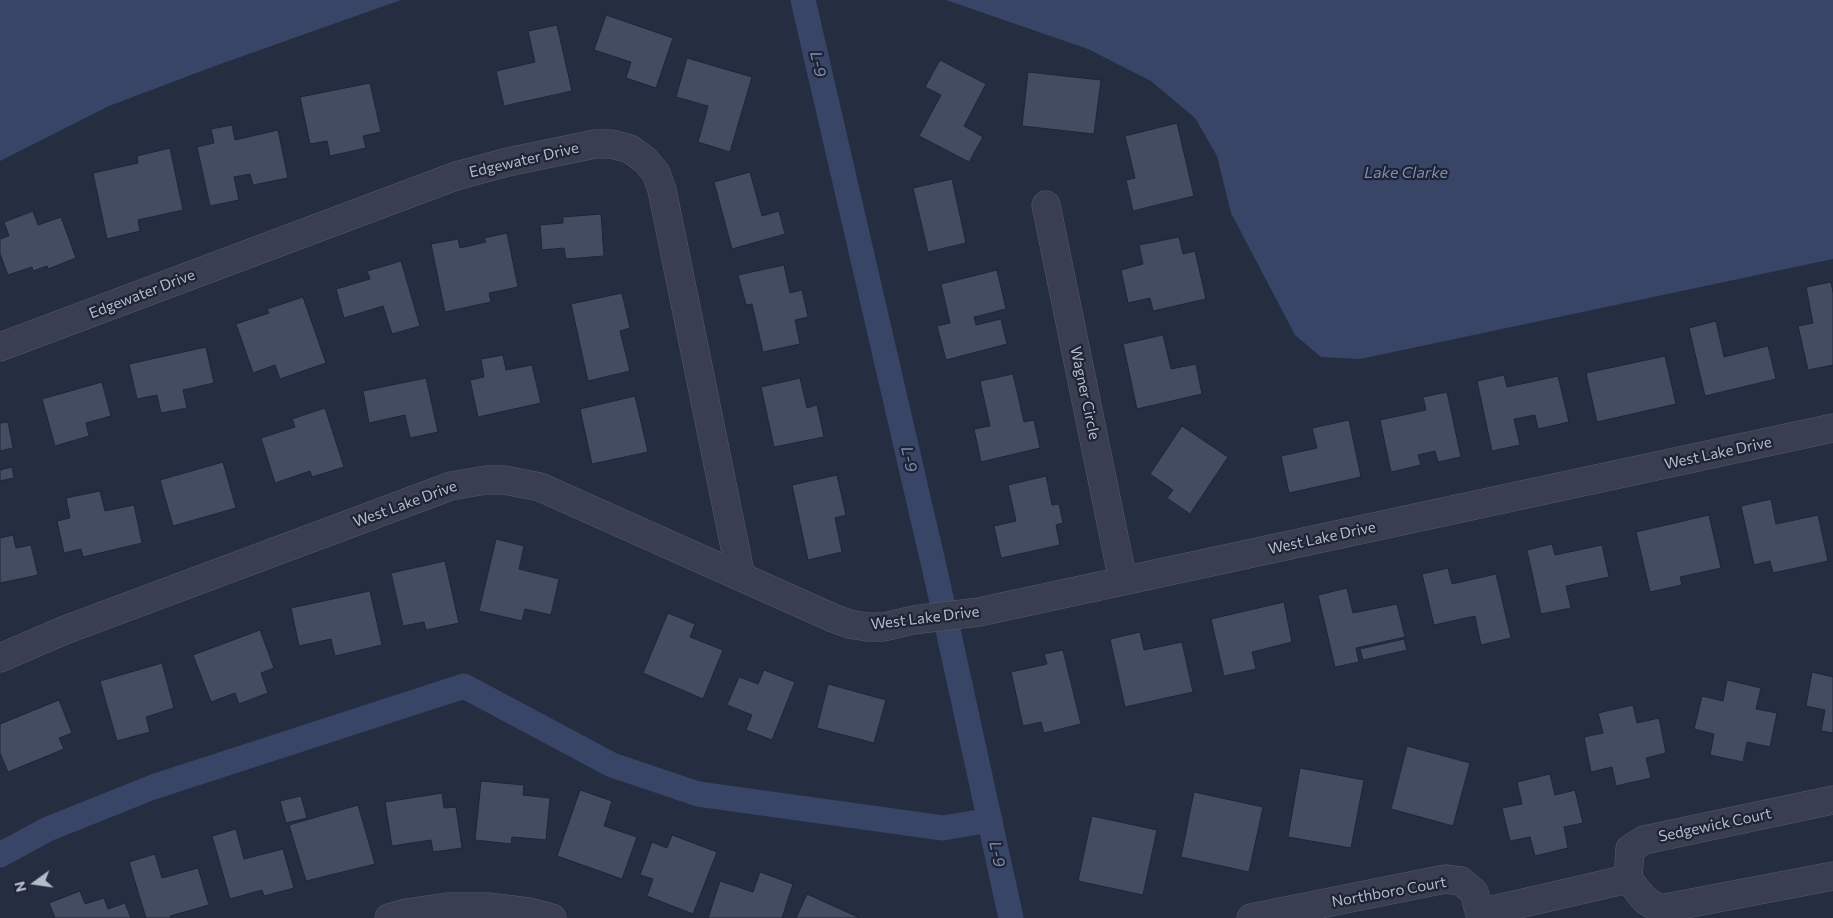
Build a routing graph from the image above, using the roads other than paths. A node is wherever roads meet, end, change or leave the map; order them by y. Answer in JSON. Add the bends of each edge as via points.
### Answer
{"nodes":[{"id":1,"x":1046,"y":205,"type":"dead end"},
{"id":2,"x":0,"y":347,"type":"edge"},
{"id":3,"x":1833,"y":428,"type":"edge"},
{"id":4,"x":741,"y":577,"type":"junction"},
{"id":5,"x":1123,"y":581,"type":"junction"},
{"id":6,"x":0,"y":658,"type":"edge"},
{"id":7,"x":1833,"y":800,"type":"edge"},
{"id":8,"x":1833,"y":876,"type":"edge"},
{"id":9,"x":1628,"y":879,"type":"junction"},
{"id":10,"x":1480,"y":915,"type":"edge"},
{"id":11,"x":389,"y":918,"type":"edge"},
{"id":12,"x":552,"y":918,"type":"edge"},
{"id":13,"x":1251,"y":918,"type":"edge"}],
"edges":[{"from":1,"to":5,"type":"street","name":"Wagner Circle"},
{"from":2,"to":4,"type":"street","name":"Edgewater Drive","via":[[456,176],[595,144],[630,149],[656,174],[662,190]]},
{"from":3,"to":5,"type":"street","name":"West Lake Drive"},
{"from":4,"to":5,"type":"street","name":"West Lake Drive","via":[[833,618],[866,627],[979,612]]},
{"from":4,"to":6,"type":"street","name":"West Lake Drive","via":[[548,490],[522,482],[486,480],[451,486],[65,630]]},
{"from":7,"to":9,"type":"street","name":"Sedgewick Court","via":[[1644,840],[1630,848]]},
{"from":8,"to":9,"type":"street","via":[[1660,909],[1646,900]]},
{"from":9,"to":10,"type":"street"},
{"from":10,"to":13,"type":"street","name":"Northboro Court","via":[[1474,892],[1462,881],[1445,879]]},
{"from":11,"to":12,"type":"street","via":[[446,907],[488,907]]}]}
